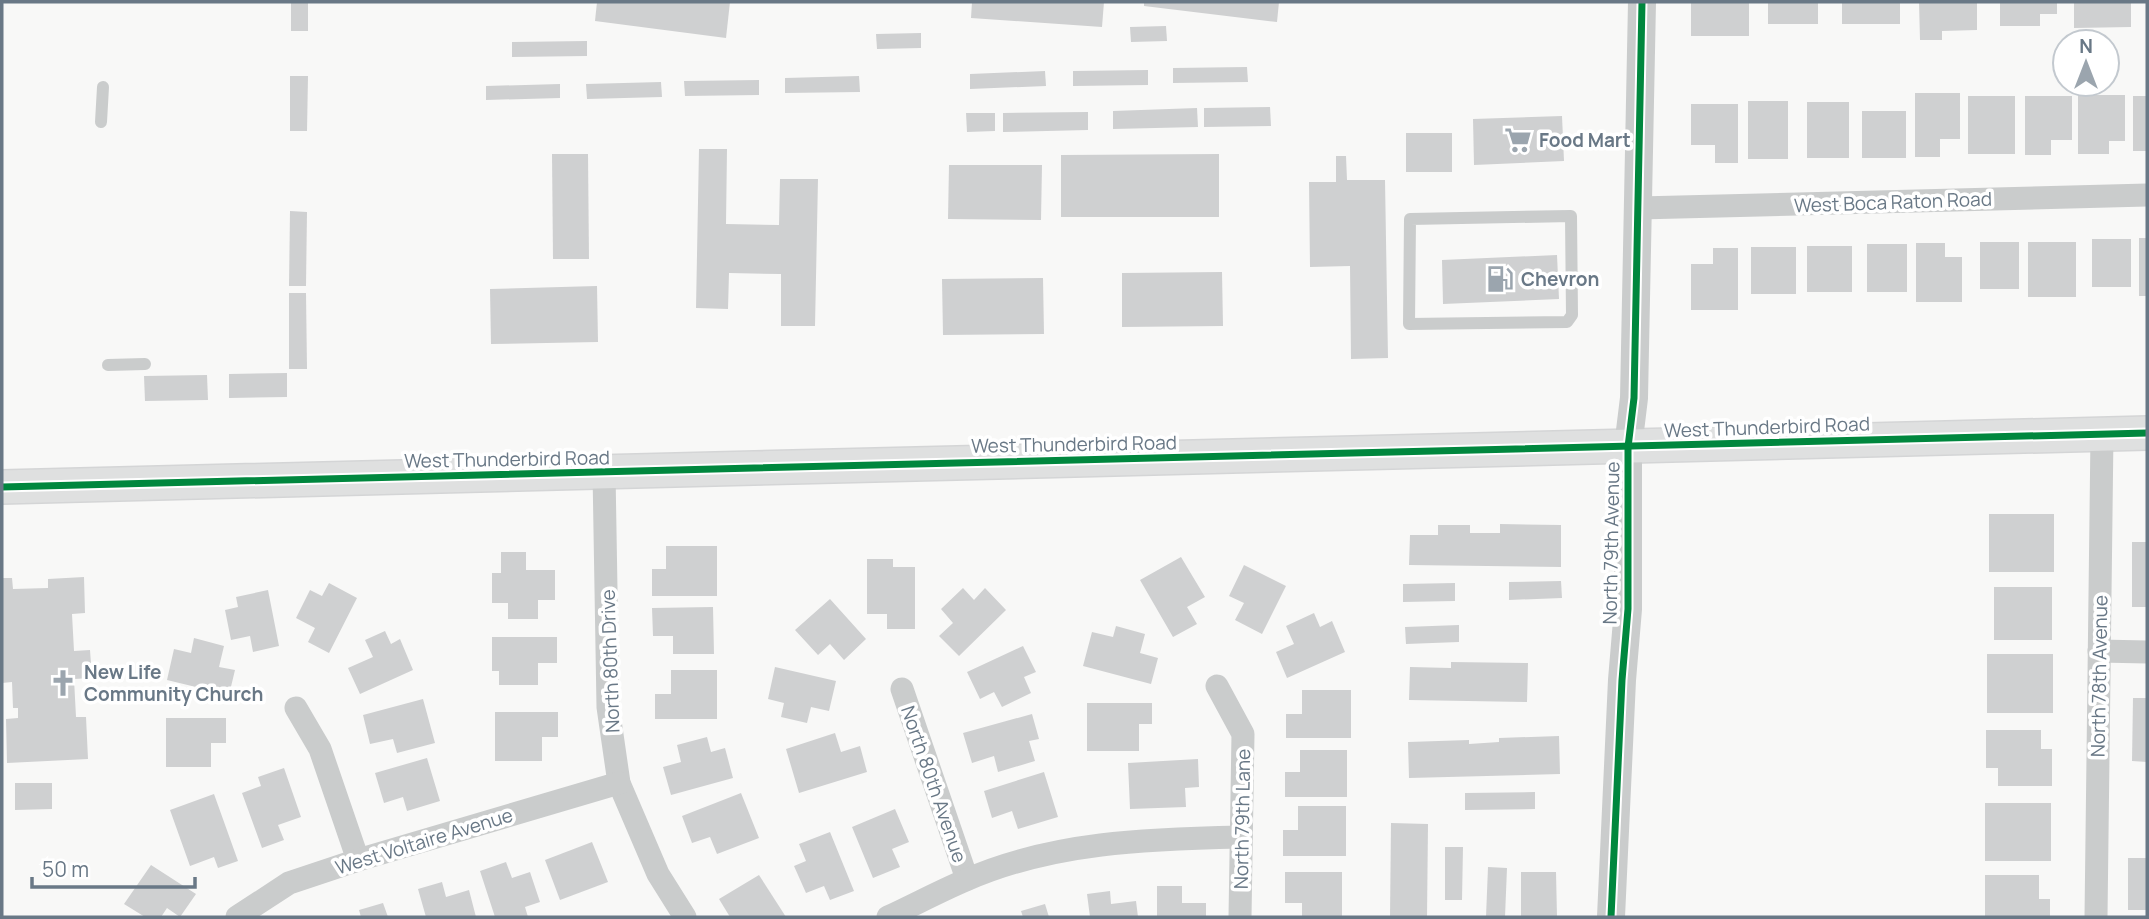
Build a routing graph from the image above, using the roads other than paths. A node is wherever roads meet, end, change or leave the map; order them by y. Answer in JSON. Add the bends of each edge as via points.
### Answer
{"nodes":[{"id":1,"x":1642,"y":2,"type":"edge"},
{"id":2,"x":103,"y":87,"type":"dead end"},
{"id":3,"x":101,"y":122,"type":"dead end"},
{"id":4,"x":2147,"y":195,"type":"edge"},
{"id":5,"x":1639,"y":208,"type":"junction"},
{"id":6,"x":1409,"y":324,"type":"joint"},
{"id":7,"x":145,"y":364,"type":"dead end"},
{"id":8,"x":108,"y":365,"type":"dead end"},
{"id":9,"x":2147,"y":433,"type":"edge"},
{"id":10,"x":2102,"y":434,"type":"junction"},
{"id":11,"x":1628,"y":447,"type":"junction"},
{"id":12,"x":604,"y":472,"type":"junction"},
{"id":13,"x":2,"y":486,"type":"edge"},
{"id":14,"x":2099,"y":651,"type":"junction"},
{"id":15,"x":2147,"y":652,"type":"edge"},
{"id":16,"x":1217,"y":686,"type":"dead end"},
{"id":17,"x":902,"y":689,"type":"dead end"},
{"id":18,"x":296,"y":708,"type":"dead end"},
{"id":19,"x":619,"y":783,"type":"junction"},
{"id":20,"x":1241,"y":836,"type":"junction"},
{"id":21,"x":358,"y":860,"type":"junction"},
{"id":22,"x":967,"y":879,"type":"junction"},
{"id":23,"x":237,"y":917,"type":"edge"},
{"id":24,"x":685,"y":917,"type":"edge"},
{"id":25,"x":888,"y":917,"type":"edge"},
{"id":26,"x":1240,"y":917,"type":"edge"},
{"id":27,"x":1611,"y":917,"type":"edge"},
{"id":28,"x":2096,"y":917,"type":"edge"}],
"edges":[{"from":1,"to":5,"type":"street","name":"North 79th Avenue"},
{"from":2,"to":3,"type":"lane"},
{"from":4,"to":5,"type":"street","name":"West Boca Raton Road"},
{"from":5,"to":11,"type":"street","name":"North 79th Avenue","via":[[1634,398]]},
{"from":6,"to":6,"type":"lane","via":[[1410,219],[1571,216],[1572,315],[1567,322]]},
{"from":7,"to":8,"type":"lane"},
{"from":9,"to":10,"type":"main road","name":"West Thunderbird Road"},
{"from":10,"to":11,"type":"main road","name":"West Thunderbird Road"},
{"from":10,"to":14,"type":"street","name":"North 78th Avenue"},
{"from":11,"to":12,"type":"main road","name":"West Thunderbird Road"},
{"from":11,"to":27,"type":"street","name":"North 79th Avenue","via":[[1628,609]]},
{"from":12,"to":13,"type":"main road","name":"West Thunderbird Road"},
{"from":12,"to":19,"type":"street","name":"North 80th Drive","via":[[608,706]]},
{"from":14,"to":15,"type":"street"},
{"from":14,"to":28,"type":"street","name":"North 78th Avenue"},
{"from":16,"to":20,"type":"street","name":"North 79th Lane","via":[[1243,734]]},
{"from":17,"to":22,"type":"street","name":"North 80th Avenue"},
{"from":18,"to":21,"type":"street","via":[[320,749]]},
{"from":19,"to":21,"type":"street","name":"West Voltaire Avenue"},
{"from":19,"to":24,"type":"street","name":"North 80th Drive","via":[[658,874]]},
{"from":20,"to":22,"type":"street","via":[[1150,839],[1068,849]]},
{"from":20,"to":26,"type":"street","name":"North 79th Lane"},
{"from":21,"to":23,"type":"street","name":"West Voltaire Avenue","via":[[289,883]]},
{"from":22,"to":25,"type":"street"}]}
